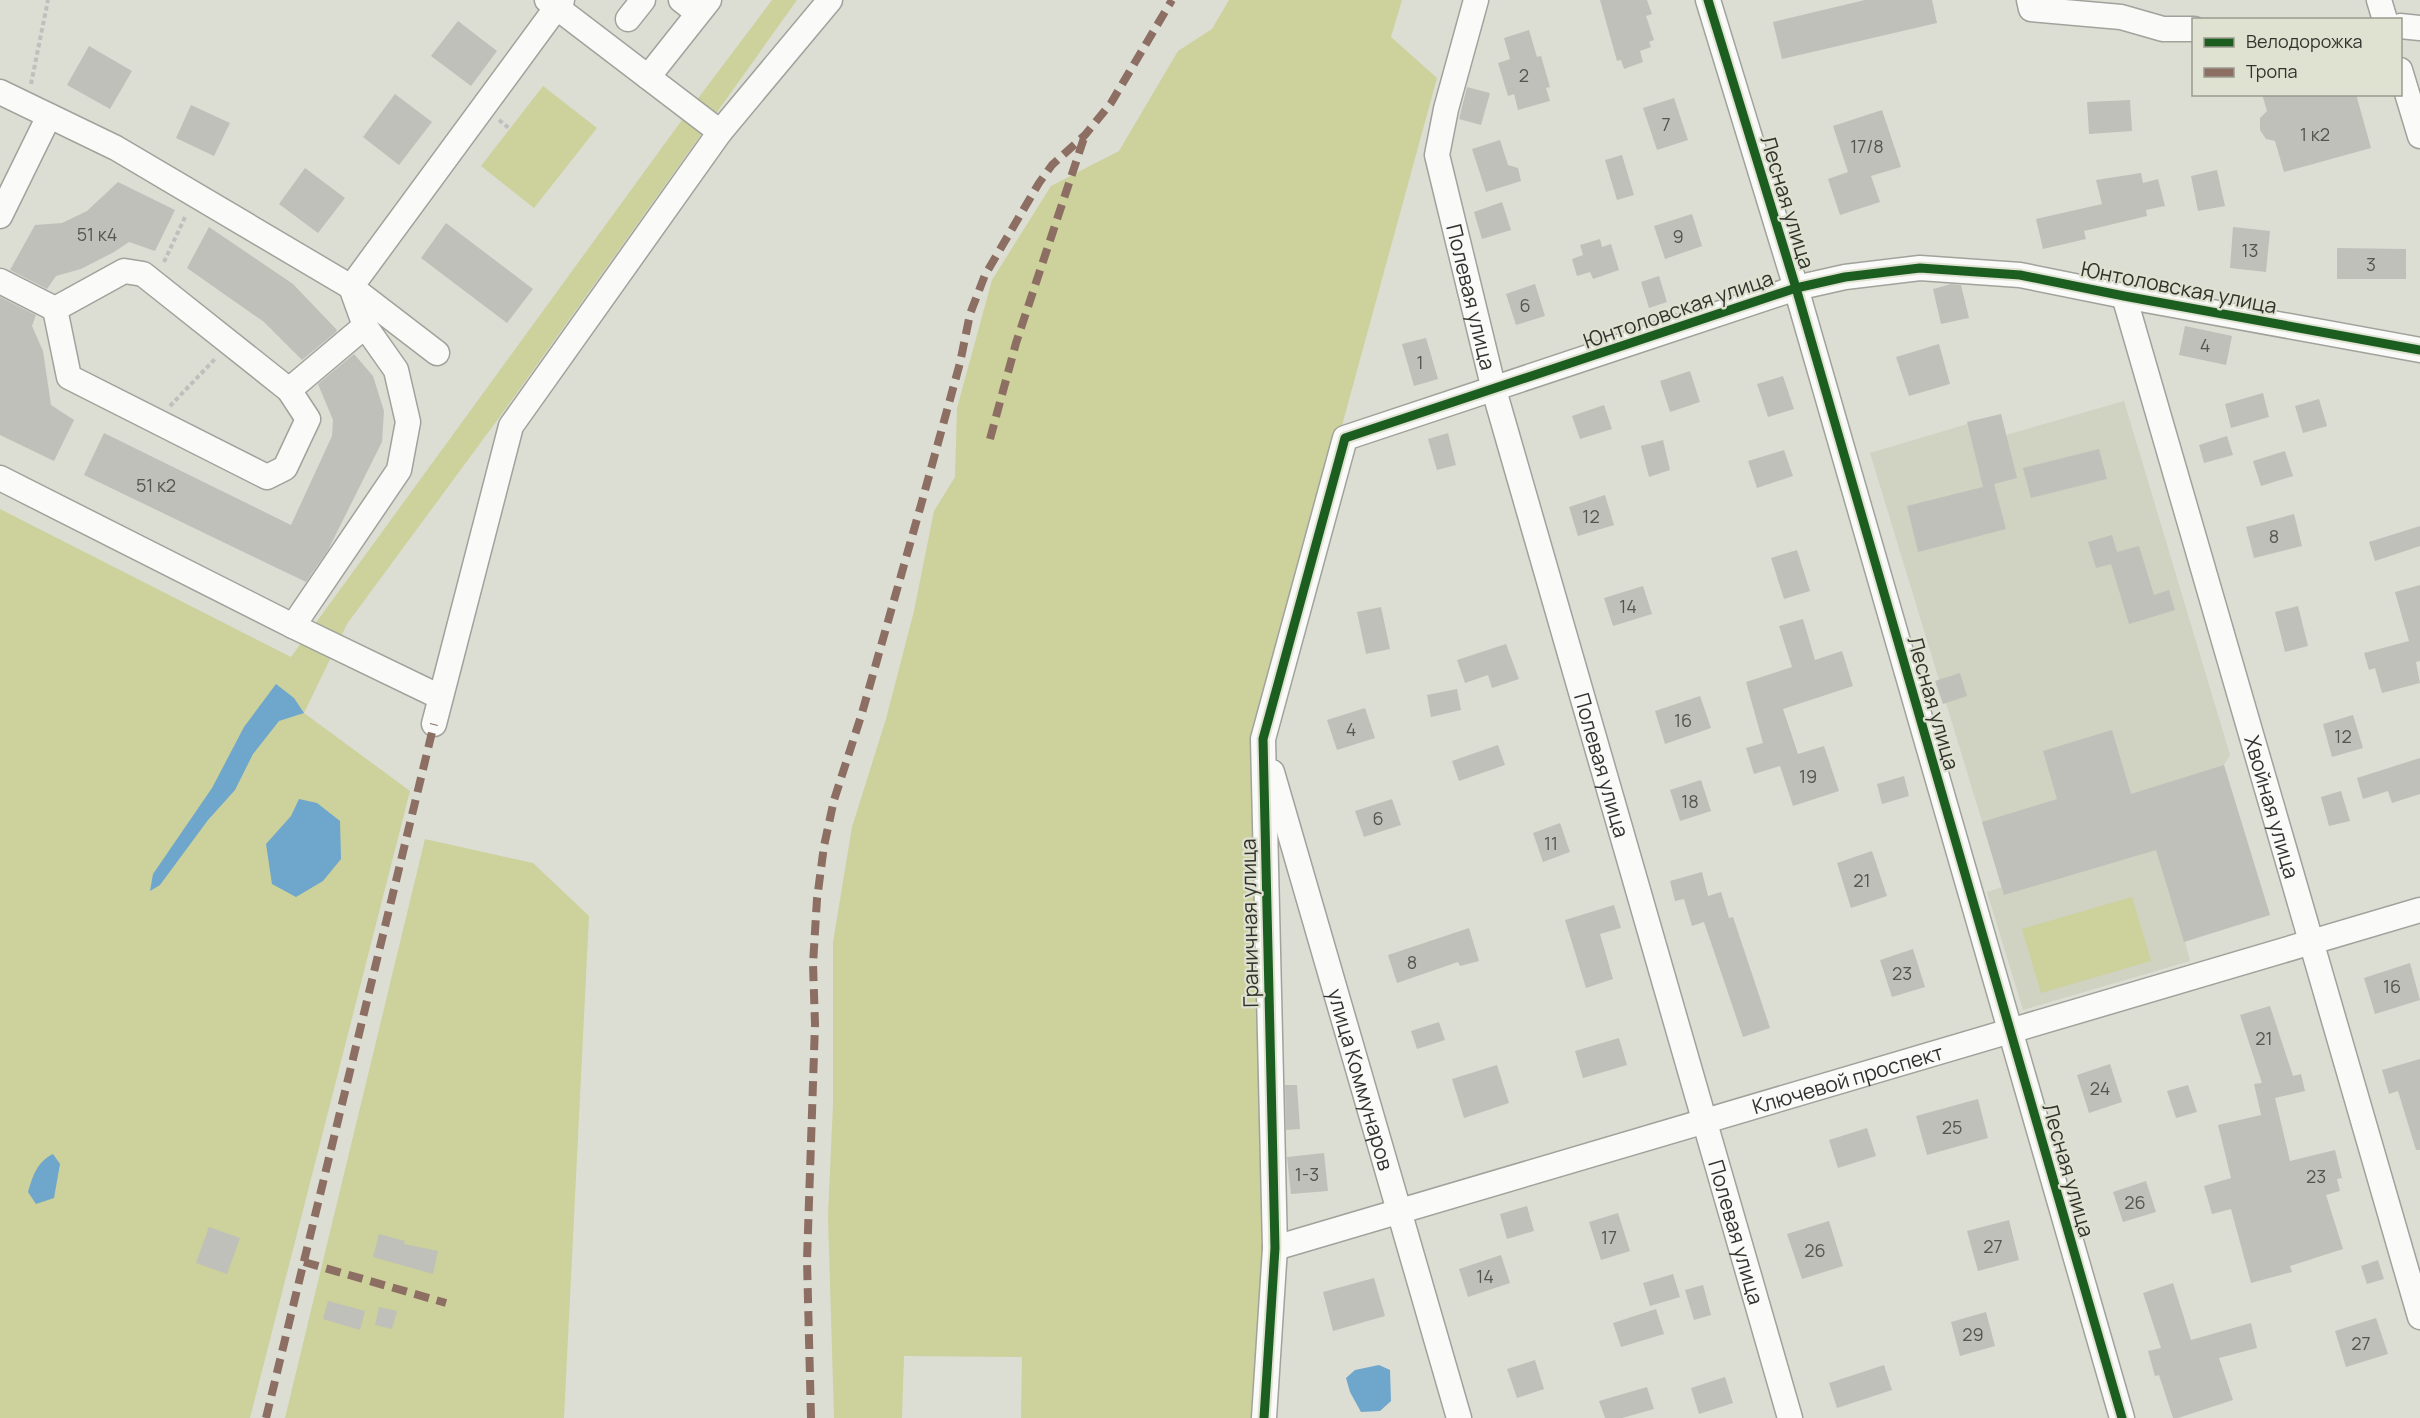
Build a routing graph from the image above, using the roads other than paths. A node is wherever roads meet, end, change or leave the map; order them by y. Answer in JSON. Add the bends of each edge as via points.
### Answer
{"nodes":[{"id":1,"x":643,"y":0,"type":"edge"},
{"id":2,"x":830,"y":0,"type":"edge"},
{"id":3,"x":1476,"y":0,"type":"edge"},
{"id":4,"x":1708,"y":0,"type":"edge"},
{"id":5,"x":2029,"y":0,"type":"edge"},
{"id":6,"x":2379,"y":0,"type":"edge"},
{"id":7,"x":555,"y":2,"type":"edge"},
{"id":8,"x":696,"y":4,"type":"edge"},
{"id":9,"x":2384,"y":18,"type":"edge"},
{"id":10,"x":628,"y":19,"type":"dead end"},
{"id":11,"x":2402,"y":26,"type":"edge"},
{"id":12,"x":2192,"y":28,"type":"edge"},
{"id":13,"x":2420,"y":28,"type":"edge"},
{"id":14,"x":648,"y":77,"type":"junction"},
{"id":15,"x":2402,"y":77,"type":"edge"},
{"id":16,"x":0,"y":92,"type":"edge"},
{"id":17,"x":49,"y":116,"type":"junction"},
{"id":18,"x":720,"y":132,"type":"junction"},
{"id":19,"x":2420,"y":136,"type":"edge"},
{"id":20,"x":0,"y":216,"type":"edge"},
{"id":21,"x":0,"y":280,"type":"edge"},
{"id":22,"x":351,"y":287,"type":"junction"},
{"id":23,"x":1796,"y":288,"type":"junction"},
{"id":24,"x":2124,"y":296,"type":"junction"},
{"id":25,"x":55,"y":309,"type":"junction"},
{"id":26,"x":365,"y":326,"type":"junction"},
{"id":27,"x":2420,"y":350,"type":"edge"},
{"id":28,"x":437,"y":353,"type":"dead end"},
{"id":29,"x":289,"y":390,"type":"junction"},
{"id":30,"x":1494,"y":390,"type":"junction"},
{"id":31,"x":1346,"y":438,"type":"joint"},
{"id":32,"x":0,"y":478,"type":"edge"},
{"id":33,"x":293,"y":626,"type":"junction"},
{"id":34,"x":441,"y":697,"type":"junction"},
{"id":35,"x":434,"y":724,"type":"dead end"},
{"id":36,"x":1263,"y":739,"type":"junction"},
{"id":37,"x":2420,"y":910,"type":"edge"},
{"id":38,"x":2311,"y":942,"type":"junction"},
{"id":39,"x":2010,"y":1031,"type":"junction"},
{"id":40,"x":1703,"y":1122,"type":"junction"},
{"id":41,"x":1399,"y":1212,"type":"junction"},
{"id":42,"x":1275,"y":1248,"type":"junction"},
{"id":43,"x":2420,"y":1317,"type":"edge"},
{"id":44,"x":1264,"y":1418,"type":"edge"},
{"id":45,"x":1459,"y":1418,"type":"edge"},
{"id":46,"x":1790,"y":1418,"type":"edge"},
{"id":47,"x":2122,"y":1418,"type":"edge"}],
"edges":[{"from":1,"to":10,"type":"street"},
{"from":2,"to":18,"type":"street"},
{"from":3,"to":30,"type":"street","name":"Полевая улица","via":[[1437,155]]},
{"from":4,"to":23,"type":"street","name":"Лесная улица"},
{"from":5,"to":12,"type":"street","via":[[2031,9],[2121,17],[2163,29]]},
{"from":6,"to":9,"type":"street"},
{"from":7,"to":14,"type":"street"},
{"from":7,"to":22,"type":"street"},
{"from":8,"to":14,"type":"street"},
{"from":11,"to":13,"type":"street"},
{"from":14,"to":18,"type":"street"},
{"from":15,"to":19,"type":"street"},
{"from":16,"to":17,"type":"street"},
{"from":17,"to":20,"type":"street"},
{"from":17,"to":22,"type":"street","via":[[116,148]]},
{"from":18,"to":34,"type":"street","via":[[511,426]]},
{"from":21,"to":25,"type":"street"},
{"from":22,"to":26,"type":"street"},
{"from":22,"to":28,"type":"street"},
{"from":23,"to":24,"type":"street","name":"Юнтоловская улица","via":[[1845,277],[1920,268],[2020,274]]},
{"from":23,"to":30,"type":"street","name":"Юнтоловская улица"},
{"from":23,"to":39,"type":"street","name":"Лесная улица"},
{"from":24,"to":27,"type":"street","name":"Юнтоловская улица"},
{"from":24,"to":38,"type":"street","name":"Хвойная улица"},
{"from":25,"to":29,"type":"street","via":[[124,271],[143,274]]},
{"from":25,"to":29,"type":"street","via":[[69,377],[267,477],[285,468],[308,419]]},
{"from":26,"to":29,"type":"street"},
{"from":26,"to":33,"type":"street","via":[[396,370],[408,422],[399,470]]},
{"from":30,"to":31,"type":"street","name":"Юнтоловская улица"},
{"from":30,"to":40,"type":"street","name":"Полевая улица"},
{"from":31,"to":36,"type":"street","name":"Граничная улица"},
{"from":32,"to":33,"type":"street"},
{"from":33,"to":34,"type":"street"},
{"from":34,"to":35,"type":"street"},
{"from":36,"to":41,"type":"street","name":"улица Коммунаров"},
{"from":36,"to":42,"type":"street","name":"Граничная улица"},
{"from":37,"to":38,"type":"street","name":"Ключевой проспект"},
{"from":38,"to":39,"type":"street","name":"Ключевой проспект"},
{"from":38,"to":43,"type":"street","name":"Хвойная улица"},
{"from":39,"to":40,"type":"street","name":"Ключевой проспект"},
{"from":39,"to":47,"type":"street","name":"Лесная улица"},
{"from":40,"to":41,"type":"street","name":"Ключевой проспект"},
{"from":40,"to":46,"type":"street","name":"Полевая улица"},
{"from":41,"to":42,"type":"street","name":"Ключевой проспект"},
{"from":41,"to":45,"type":"street","name":"улица Коммунаров"},
{"from":42,"to":44,"type":"street","name":"Граничная улица"}]}
